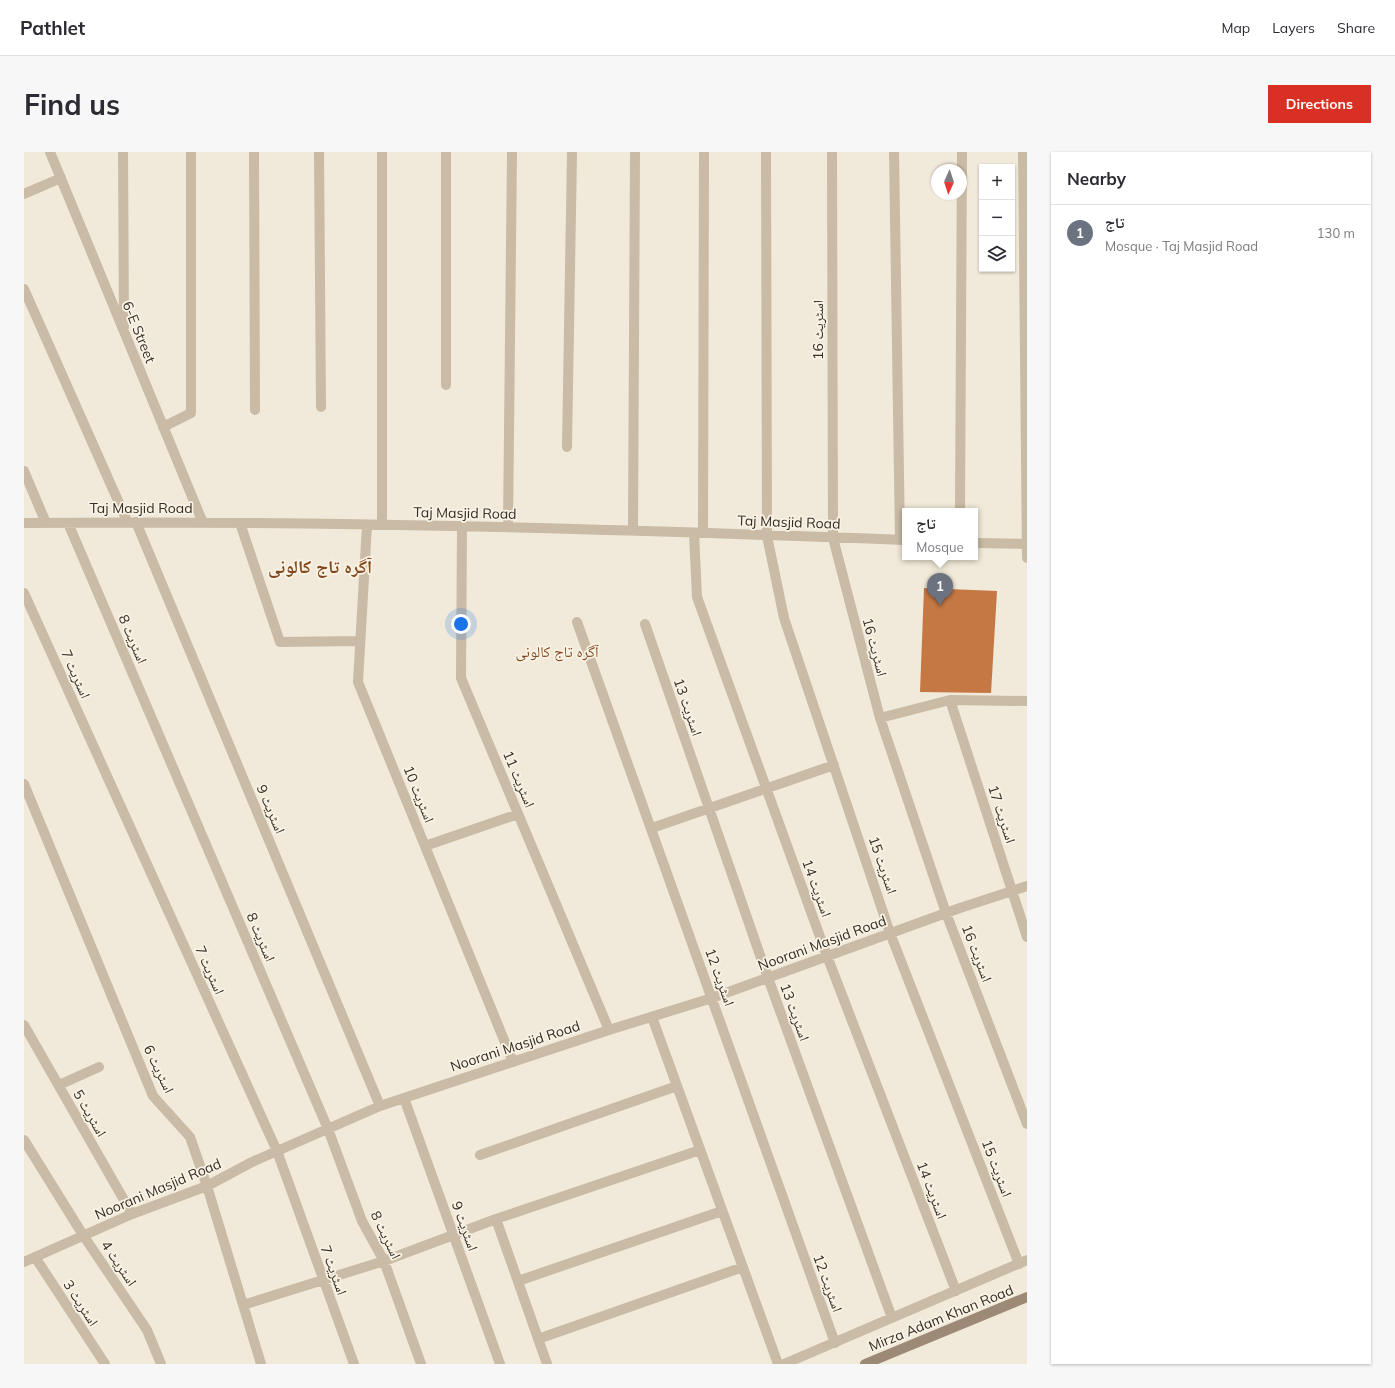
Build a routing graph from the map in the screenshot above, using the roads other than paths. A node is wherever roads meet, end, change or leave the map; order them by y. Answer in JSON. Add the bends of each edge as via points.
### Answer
{"nodes":[{"id":1,"x":50,"y":152,"type":"edge"},
{"id":2,"x":123,"y":152,"type":"edge"},
{"id":3,"x":191,"y":152,"type":"edge"},
{"id":4,"x":254,"y":152,"type":"edge"},
{"id":5,"x":319,"y":152,"type":"edge"},
{"id":6,"x":382,"y":152,"type":"edge"},
{"id":7,"x":446,"y":152,"type":"edge"},
{"id":8,"x":512,"y":152,"type":"edge"},
{"id":9,"x":572,"y":152,"type":"edge"},
{"id":10,"x":635,"y":152,"type":"edge"},
{"id":11,"x":704,"y":152,"type":"edge"},
{"id":12,"x":766,"y":152,"type":"edge"},
{"id":13,"x":832,"y":152,"type":"edge"},
{"id":14,"x":894,"y":152,"type":"edge"},
{"id":15,"x":962,"y":152,"type":"edge"},
{"id":16,"x":1023,"y":152,"type":"edge"},
{"id":17,"x":61,"y":178,"type":"junction"},
{"id":18,"x":24,"y":194,"type":"edge"},
{"id":19,"x":24,"y":289,"type":"edge"},
{"id":20,"x":124,"y":333,"type":"junction"},
{"id":21,"x":446,"y":385,"type":"dead end"},
{"id":22,"x":321,"y":407,"type":"dead end"},
{"id":23,"x":255,"y":410,"type":"dead end"},
{"id":24,"x":163,"y":427,"type":"junction"},
{"id":25,"x":567,"y":447,"type":"dead end"},
{"id":26,"x":24,"y":471,"type":"edge"},
{"id":27,"x":960,"y":508,"type":"edge"},
{"id":28,"x":132,"y":522,"type":"junction"},
{"id":29,"x":24,"y":523,"type":"edge"},
{"id":30,"x":46,"y":523,"type":"junction"},
{"id":31,"x":68,"y":523,"type":"junction"},
{"id":32,"x":203,"y":523,"type":"junction"},
{"id":33,"x":240,"y":523,"type":"junction"},
{"id":34,"x":367,"y":525,"type":"junction"},
{"id":35,"x":382,"y":525,"type":"junction"},
{"id":36,"x":462,"y":526,"type":"junction"},
{"id":37,"x":508,"y":527,"type":"junction"},
{"id":38,"x":633,"y":530,"type":"junction"},
{"id":39,"x":698,"y":533,"type":"junction"},
{"id":40,"x":767,"y":536,"type":"junction"},
{"id":41,"x":832,"y":538,"type":"junction"},
{"id":42,"x":902,"y":540,"type":"edge"},
{"id":43,"x":978,"y":543,"type":"edge"},
{"id":44,"x":1026,"y":544,"type":"edge"},
{"id":45,"x":1027,"y":558,"type":"edge"},
{"id":46,"x":24,"y":593,"type":"edge"},
{"id":47,"x":577,"y":622,"type":"dead end"},
{"id":48,"x":645,"y":624,"type":"dead end"},
{"id":49,"x":360,"y":641,"type":"junction"},
{"id":50,"x":950,"y":700,"type":"junction"},
{"id":51,"x":1027,"y":701,"type":"edge"},
{"id":52,"x":880,"y":718,"type":"junction"},
{"id":53,"x":834,"y":765,"type":"junction"},
{"id":54,"x":24,"y":784,"type":"edge"},
{"id":55,"x":766,"y":789,"type":"junction"},
{"id":56,"x":709,"y":808,"type":"junction"},
{"id":57,"x":518,"y":814,"type":"junction"},
{"id":58,"x":652,"y":828,"type":"junction"},
{"id":59,"x":425,"y":846,"type":"junction"},
{"id":60,"x":1027,"y":886,"type":"edge"},
{"id":61,"x":1013,"y":891,"type":"junction"},
{"id":62,"x":946,"y":912,"type":"junction"},
{"id":63,"x":890,"y":933,"type":"junction"},
{"id":64,"x":1027,"y":937,"type":"edge"},
{"id":65,"x":827,"y":956,"type":"junction"},
{"id":66,"x":768,"y":978,"type":"junction"},
{"id":67,"x":712,"y":998,"type":"junction"},
{"id":68,"x":652,"y":1017,"type":"junction"},
{"id":69,"x":24,"y":1025,"type":"edge"},
{"id":70,"x":608,"y":1030,"type":"junction"},
{"id":71,"x":514,"y":1062,"type":"junction"},
{"id":72,"x":99,"y":1067,"type":"dead end"},
{"id":73,"x":58,"y":1085,"type":"junction"},
{"id":74,"x":677,"y":1086,"type":"junction"},
{"id":75,"x":404,"y":1098,"type":"junction"},
{"id":76,"x":380,"y":1106,"type":"junction"},
{"id":77,"x":1027,"y":1124,"type":"edge"},
{"id":78,"x":328,"y":1129,"type":"junction"},
{"id":79,"x":24,"y":1140,"type":"edge"},
{"id":80,"x":700,"y":1150,"type":"junction"},
{"id":81,"x":277,"y":1151,"type":"junction"},
{"id":82,"x":480,"y":1155,"type":"dead end"},
{"id":83,"x":207,"y":1186,"type":"junction"},
{"id":84,"x":722,"y":1211,"type":"junction"},
{"id":85,"x":132,"y":1214,"type":"junction"},
{"id":86,"x":496,"y":1219,"type":"junction"},
{"id":87,"x":453,"y":1235,"type":"junction"},
{"id":88,"x":84,"y":1236,"type":"junction"},
{"id":89,"x":35,"y":1257,"type":"junction"},
{"id":90,"x":384,"y":1261,"type":"junction"},
{"id":91,"x":24,"y":1262,"type":"edge"},
{"id":92,"x":1023,"y":1262,"type":"edge"},
{"id":93,"x":742,"y":1267,"type":"junction"},
{"id":94,"x":323,"y":1279,"type":"junction"},
{"id":95,"x":518,"y":1281,"type":"junction"},
{"id":96,"x":956,"y":1291,"type":"junction"},
{"id":97,"x":1027,"y":1298,"type":"edge"},
{"id":98,"x":243,"y":1305,"type":"junction"},
{"id":99,"x":892,"y":1318,"type":"junction"},
{"id":100,"x":538,"y":1339,"type":"junction"},
{"id":101,"x":835,"y":1343,"type":"junction"},
{"id":102,"x":105,"y":1364,"type":"edge"},
{"id":103,"x":161,"y":1364,"type":"edge"},
{"id":104,"x":261,"y":1364,"type":"edge"},
{"id":105,"x":354,"y":1364,"type":"edge"},
{"id":106,"x":421,"y":1364,"type":"edge"},
{"id":107,"x":500,"y":1364,"type":"edge"},
{"id":108,"x":547,"y":1364,"type":"edge"},
{"id":109,"x":778,"y":1364,"type":"edge"},
{"id":110,"x":784,"y":1364,"type":"edge"},
{"id":111,"x":865,"y":1364,"type":"edge"}],
"edges":[{"from":1,"to":17,"type":"street","name":"6-E Street"},
{"from":2,"to":20,"type":"street"},
{"from":3,"to":24,"type":"street","via":[[191,413]]},
{"from":4,"to":23,"type":"street"},
{"from":5,"to":22,"type":"street"},
{"from":6,"to":35,"type":"street"},
{"from":7,"to":21,"type":"street"},
{"from":8,"to":37,"type":"street"},
{"from":9,"to":25,"type":"street"},
{"from":10,"to":38,"type":"street"},
{"from":11,"to":39,"type":"street","name":"اسٹریٹ 14"},
{"from":12,"to":40,"type":"street","name":"اسٹریٹ 15"},
{"from":13,"to":41,"type":"street","name":"اسٹریٹ 16"},
{"from":14,"to":42,"type":"street"},
{"from":15,"to":27,"type":"street"},
{"from":16,"to":44,"type":"street"},
{"from":17,"to":18,"type":"street"},
{"from":17,"to":20,"type":"street","name":"6-E Street"},
{"from":19,"to":28,"type":"street","name":"اسٹریٹ 9"},
{"from":20,"to":24,"type":"street","name":"6-E Street"},
{"from":24,"to":32,"type":"street","name":"6-E Street"},
{"from":26,"to":30,"type":"street"},
{"from":28,"to":31,"type":"street","name":"Taj Masjid Road"},
{"from":28,"to":32,"type":"street","name":"Taj Masjid Road"},
{"from":28,"to":76,"type":"street","name":"اسٹریٹ 9"},
{"from":29,"to":30,"type":"street","name":"Taj Masjid Road"},
{"from":30,"to":31,"type":"street","name":"Taj Masjid Road"},
{"from":31,"to":78,"type":"street","name":"اسٹریٹ 8"},
{"from":32,"to":33,"type":"street","name":"Taj Masjid Road"},
{"from":33,"to":34,"type":"street","name":"Taj Masjid Road"},
{"from":33,"to":49,"type":"street","via":[[280,642]]},
{"from":34,"to":35,"type":"street","name":"Taj Masjid Road"},
{"from":34,"to":49,"type":"street","name":"اسٹریٹ 10"},
{"from":35,"to":36,"type":"street","name":"Taj Masjid Road"},
{"from":36,"to":37,"type":"street","name":"Taj Masjid Road"},
{"from":36,"to":57,"type":"street","name":"اسٹریٹ 11","via":[[461,678]]},
{"from":37,"to":38,"type":"street","name":"Taj Masjid Road"},
{"from":38,"to":39,"type":"street","name":"Taj Masjid Road"},
{"from":39,"to":40,"type":"street","name":"Taj Masjid Road"},
{"from":39,"to":55,"type":"street","name":"اسٹریٹ 14","via":[[697,597]]},
{"from":40,"to":41,"type":"street","name":"Taj Masjid Road"},
{"from":40,"to":53,"type":"street","name":"اسٹریٹ 15","via":[[784,618]]},
{"from":41,"to":42,"type":"street","name":"Taj Masjid Road"},
{"from":41,"to":52,"type":"street","name":"اسٹریٹ 16"},
{"from":43,"to":44,"type":"street"},
{"from":44,"to":45,"type":"street"},
{"from":46,"to":81,"type":"street","name":"اسٹریٹ 7"},
{"from":47,"to":58,"type":"street","name":"اسٹریٹ 12"},
{"from":48,"to":56,"type":"street","name":"اسٹریٹ 13"},
{"from":49,"to":59,"type":"street","name":"اسٹریٹ 10","via":[[358,682]]},
{"from":50,"to":51,"type":"street"},
{"from":50,"to":52,"type":"street"},
{"from":50,"to":61,"type":"street","name":"اسٹریٹ 17"},
{"from":52,"to":62,"type":"street","name":"اسٹریٹ 16"},
{"from":53,"to":55,"type":"street"},
{"from":53,"to":63,"type":"street","name":"اسٹریٹ 15"},
{"from":54,"to":83,"type":"street","name":"اسٹریٹ 6","via":[[153,1096],[190,1137]]},
{"from":55,"to":56,"type":"street"},
{"from":55,"to":65,"type":"street","name":"اسٹریٹ 14"},
{"from":56,"to":58,"type":"street"},
{"from":56,"to":66,"type":"street","name":"اسٹریٹ 13"},
{"from":57,"to":59,"type":"street"},
{"from":57,"to":70,"type":"street","name":"اسٹریٹ 11"},
{"from":58,"to":67,"type":"street","name":"اسٹریٹ 12"},
{"from":59,"to":71,"type":"street","name":"اسٹریٹ 10"},
{"from":60,"to":61,"type":"street","name":"Noorani Masjid Road"},
{"from":61,"to":62,"type":"street","name":"Noorani Masjid Road"},
{"from":61,"to":64,"type":"street","name":"اسٹریٹ 17"},
{"from":62,"to":63,"type":"street","name":"Noorani Masjid Road"},
{"from":62,"to":77,"type":"street","name":"اسٹریٹ 16"},
{"from":63,"to":65,"type":"street","name":"Noorani Masjid Road"},
{"from":63,"to":92,"type":"street","name":"اسٹریٹ 15"},
{"from":65,"to":66,"type":"street","name":"Noorani Masjid Road"},
{"from":65,"to":96,"type":"street","name":"اسٹریٹ 14"},
{"from":66,"to":67,"type":"street","name":"Noorani Masjid Road"},
{"from":66,"to":99,"type":"street","name":"اسٹریٹ 13"},
{"from":67,"to":68,"type":"street","name":"Noorani Masjid Road"},
{"from":67,"to":101,"type":"street","name":"اسٹریٹ 12"},
{"from":68,"to":70,"type":"street","name":"Noorani Masjid Road"},
{"from":68,"to":74,"type":"street"},
{"from":69,"to":73,"type":"street","name":"اسٹریٹ 5"},
{"from":70,"to":71,"type":"street","name":"Noorani Masjid Road"},
{"from":71,"to":75,"type":"street","name":"Noorani Masjid Road"},
{"from":72,"to":73,"type":"street"},
{"from":73,"to":85,"type":"street","name":"اسٹریٹ 5"},
{"from":74,"to":80,"type":"street"},
{"from":74,"to":82,"type":"street"},
{"from":75,"to":76,"type":"street","name":"Noorani Masjid Road"},
{"from":75,"to":87,"type":"street","name":"اسٹریٹ 9"},
{"from":76,"to":78,"type":"street","name":"Noorani Masjid Road"},
{"from":78,"to":81,"type":"street","name":"Noorani Masjid Road"},
{"from":78,"to":90,"type":"street","name":"اسٹریٹ 8","via":[[362,1221]]},
{"from":79,"to":88,"type":"street","name":"اسٹریٹ 4"},
{"from":80,"to":84,"type":"street"},
{"from":80,"to":86,"type":"street"},
{"from":81,"to":83,"type":"street","name":"Noorani Masjid Road"},
{"from":81,"to":94,"type":"street","name":"اسٹریٹ 7"},
{"from":83,"to":85,"type":"street","name":"Noorani Masjid Road"},
{"from":83,"to":98,"type":"street","name":"اسٹریٹ 6"},
{"from":84,"to":93,"type":"street"},
{"from":84,"to":95,"type":"street"},
{"from":85,"to":88,"type":"street","name":"Noorani Masjid Road"},
{"from":86,"to":87,"type":"street"},
{"from":86,"to":95,"type":"street"},
{"from":87,"to":90,"type":"street"},
{"from":87,"to":107,"type":"street","name":"اسٹریٹ 9"},
{"from":88,"to":89,"type":"street","name":"Noorani Masjid Road"},
{"from":88,"to":103,"type":"street","name":"اسٹریٹ 4","via":[[147,1330]]},
{"from":89,"to":91,"type":"street","name":"Noorani Masjid Road"},
{"from":89,"to":102,"type":"street","name":"اسٹریٹ 3"},
{"from":90,"to":94,"type":"street"},
{"from":90,"to":106,"type":"street","name":"اسٹریٹ 8"},
{"from":92,"to":96,"type":"street"},
{"from":93,"to":100,"type":"street"},
{"from":93,"to":109,"type":"street"},
{"from":94,"to":98,"type":"street"},
{"from":94,"to":105,"type":"street","name":"اسٹریٹ 7"},
{"from":95,"to":100,"type":"street"},
{"from":96,"to":99,"type":"street"},
{"from":97,"to":111,"type":"main road","name":"Mirza Adam Khan Road"},
{"from":98,"to":104,"type":"street","name":"اسٹریٹ 6"},
{"from":99,"to":101,"type":"street"},
{"from":100,"to":108,"type":"street"},
{"from":101,"to":110,"type":"street"}]}
